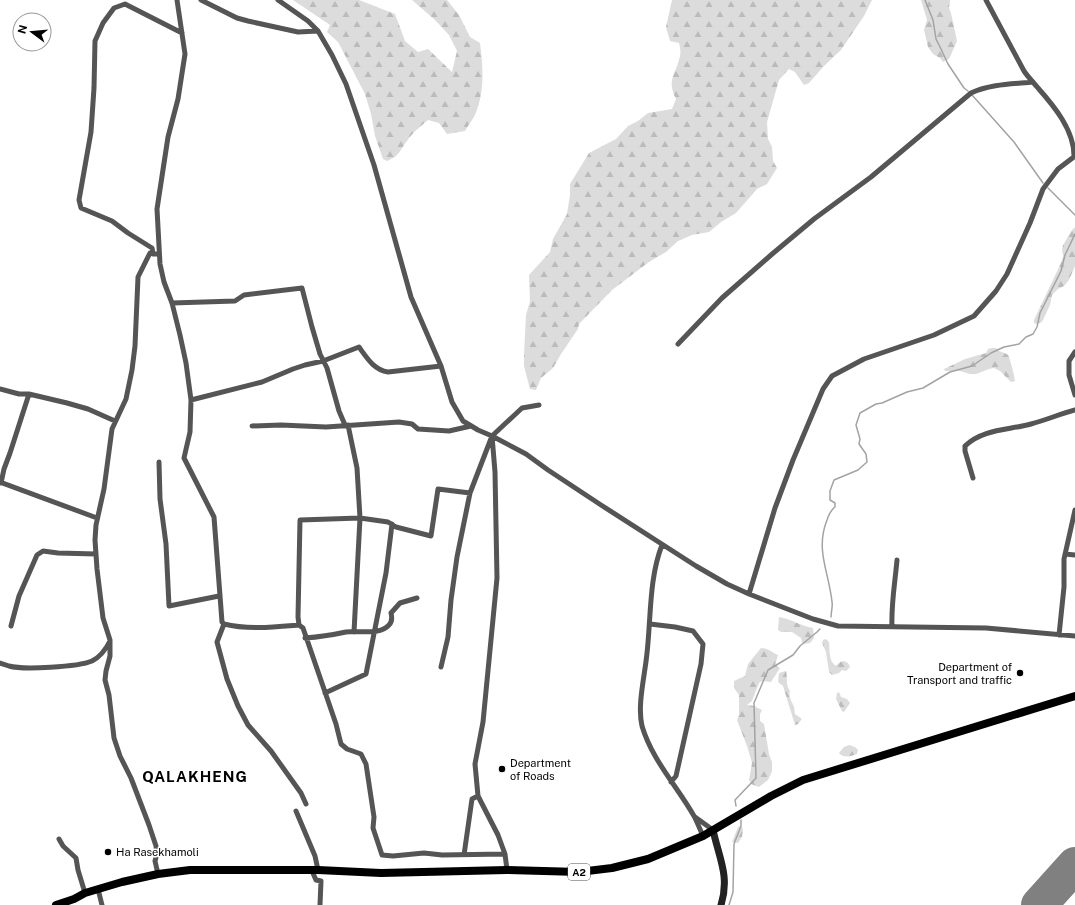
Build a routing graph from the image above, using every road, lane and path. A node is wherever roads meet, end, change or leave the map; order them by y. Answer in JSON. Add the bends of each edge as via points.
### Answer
{"nodes":[{"id":1,"x":177,"y":0,"type":"edge"},
{"id":2,"x":201,"y":0,"type":"edge"},
{"id":3,"x":278,"y":0,"type":"edge"},
{"id":4,"x":986,"y":0,"type":"edge"},
{"id":5,"x":318,"y":31,"type":"junction"},
{"id":6,"x":182,"y":33,"type":"junction"},
{"id":7,"x":1033,"y":82,"type":"junction"},
{"id":8,"x":1075,"y":156,"type":"edge"},
{"id":9,"x":153,"y":254,"type":"junction"},
{"id":10,"x":159,"y":254,"type":"junction"},
{"id":11,"x":172,"y":303,"type":"junction"},
{"id":12,"x":678,"y":344,"type":"dead end"},
{"id":13,"x":1075,"y":352,"type":"edge"},
{"id":14,"x":323,"y":361,"type":"junction"},
{"id":15,"x":441,"y":366,"type":"junction"},
{"id":16,"x":0,"y":389,"type":"edge"},
{"id":17,"x":29,"y":394,"type":"junction"},
{"id":18,"x":1075,"y":395,"type":"edge"},
{"id":19,"x":191,"y":400,"type":"junction"},
{"id":20,"x":539,"y":405,"type":"dead end"},
{"id":21,"x":1075,"y":410,"type":"edge"},
{"id":22,"x":115,"y":421,"type":"junction"},
{"id":23,"x":346,"y":425,"type":"junction"},
{"id":24,"x":252,"y":426,"type":"dead end"},
{"id":25,"x":471,"y":426,"type":"junction"},
{"id":26,"x":492,"y":436,"type":"junction"},
{"id":27,"x":159,"y":462,"type":"dead end"},
{"id":28,"x":973,"y":478,"type":"dead end"},
{"id":29,"x":0,"y":482,"type":"edge"},
{"id":30,"x":470,"y":493,"type":"junction"},
{"id":31,"x":1075,"y":510,"type":"edge"},
{"id":32,"x":98,"y":518,"type":"junction"},
{"id":33,"x":360,"y":518,"type":"junction"},
{"id":34,"x":392,"y":524,"type":"junction"},
{"id":35,"x":662,"y":545,"type":"junction"},
{"id":36,"x":96,"y":554,"type":"junction"},
{"id":37,"x":1065,"y":554,"type":"junction"},
{"id":38,"x":1075,"y":555,"type":"edge"},
{"id":39,"x":897,"y":560,"type":"dead end"},
{"id":40,"x":749,"y":594,"type":"junction"},
{"id":41,"x":219,"y":596,"type":"junction"},
{"id":42,"x":417,"y":598,"type":"dead end"},
{"id":43,"x":224,"y":624,"type":"junction"},
{"id":44,"x":650,"y":624,"type":"junction"},
{"id":45,"x":299,"y":625,"type":"junction"},
{"id":46,"x":11,"y":626,"type":"dead end"},
{"id":47,"x":892,"y":627,"type":"junction"},
{"id":48,"x":374,"y":631,"type":"junction"},
{"id":49,"x":354,"y":632,"type":"junction"},
{"id":50,"x":1060,"y":635,"type":"junction"},
{"id":51,"x":1075,"y":636,"type":"edge"},
{"id":52,"x":305,"y":638,"type":"junction"},
{"id":53,"x":110,"y":640,"type":"junction"},
{"id":54,"x":0,"y":663,"type":"edge"},
{"id":55,"x":441,"y":667,"type":"dead end"},
{"id":56,"x":325,"y":693,"type":"junction"},
{"id":57,"x":1075,"y":696,"type":"edge"},
{"id":58,"x":671,"y":782,"type":"junction"},
{"id":59,"x":478,"y":796,"type":"junction"},
{"id":60,"x":306,"y":804,"type":"dead end"},
{"id":61,"x":296,"y":811,"type":"dead end"},
{"id":62,"x":694,"y":816,"type":"junction"},
{"id":63,"x":713,"y":830,"type":"junction"},
{"id":64,"x":703,"y":836,"type":"junction"},
{"id":65,"x":59,"y":839,"type":"dead end"},
{"id":66,"x":717,"y":848,"type":"junction"},
{"id":67,"x":505,"y":854,"type":"junction"},
{"id":68,"x":464,"y":855,"type":"junction"},
{"id":69,"x":315,"y":870,"type":"junction"},
{"id":70,"x":507,"y":870,"type":"junction"},
{"id":71,"x":158,"y":874,"type":"junction"},
{"id":72,"x":98,"y":889,"type":"junction"},
{"id":73,"x":85,"y":893,"type":"junction"},
{"id":74,"x":56,"y":905,"type":"edge"},
{"id":75,"x":102,"y":905,"type":"edge"},
{"id":76,"x":320,"y":905,"type":"edge"},
{"id":77,"x":721,"y":905,"type":"edge"}],
"edges":[{"from":1,"to":6,"type":"street"},
{"from":2,"to":5,"type":"street","via":[[248,21],[298,32]]},
{"from":3,"to":5,"type":"street"},
{"from":4,"to":7,"type":"street","via":[[1024,71]]},
{"from":5,"to":15,"type":"street","via":[[346,84],[374,166],[411,297]]},
{"from":6,"to":9,"type":"street","via":[[124,4],[114,8],[103,23],[95,41],[91,132],[79,200],[81,208],[112,221],[152,248]]},
{"from":6,"to":10,"type":"street","via":[[185,54],[182,77],[168,137],[157,209]]},
{"from":7,"to":8,"type":"street","via":[[1067,128]]},
{"from":7,"to":12,"type":"street","via":[[978,89],[971,93],[871,177],[771,255],[722,298]]},
{"from":8,"to":40,"type":"street","via":[[1058,169],[1043,189],[1007,274],[974,316],[934,335],[864,359],[832,376],[823,389],[793,460],[775,508]]},
{"from":9,"to":10,"type":"street"},
{"from":9,"to":22,"type":"street","via":[[150,254],[138,277],[132,370],[126,399]]},
{"from":10,"to":11,"type":"street","via":[[164,282]]},
{"from":11,"to":14,"type":"street","via":[[235,301],[244,295],[302,288]]},
{"from":11,"to":19,"type":"street"},
{"from":13,"to":18,"type":"street","via":[[1069,362],[1069,374]]},
{"from":14,"to":15,"type":"street","via":[[359,347],[376,368],[382,371]]},
{"from":14,"to":19,"type":"street","via":[[299,367],[262,382]]},
{"from":14,"to":23,"type":"street"},
{"from":15,"to":25,"type":"street","via":[[452,402],[463,420]]},
{"from":16,"to":17,"type":"street"},
{"from":17,"to":22,"type":"street","via":[[88,409]]},
{"from":17,"to":29,"type":"street"},
{"from":19,"to":41,"type":"street","via":[[190,432],[184,458],[214,517]]},
{"from":20,"to":26,"type":"street","via":[[522,408]]},
{"from":21,"to":28,"type":"street","via":[[1031,424],[978,436],[968,442],[965,451]]},
{"from":22,"to":32,"type":"street"},
{"from":23,"to":24,"type":"street"},
{"from":23,"to":25,"type":"street","via":[[399,422],[412,424],[418,429],[449,431]]},
{"from":23,"to":33,"type":"street","via":[[357,468]]},
{"from":25,"to":26,"type":"street"},
{"from":26,"to":30,"type":"street"},
{"from":26,"to":35,"type":"street","via":[[526,454]]},
{"from":26,"to":59,"type":"street","via":[[496,578],[485,699],[475,764]]},
{"from":27,"to":41,"type":"street","via":[[169,606]]},
{"from":29,"to":32,"type":"street"},
{"from":30,"to":34,"type":"street","via":[[438,489],[431,536]]},
{"from":30,"to":55,"type":"street","via":[[457,557],[448,637]]},
{"from":31,"to":37,"type":"street"},
{"from":32,"to":36,"type":"street"},
{"from":33,"to":34,"type":"street"},
{"from":33,"to":45,"type":"street","via":[[300,520]]},
{"from":33,"to":49,"type":"street"},
{"from":34,"to":48,"type":"street","via":[[386,573]]},
{"from":35,"to":40,"type":"street","via":[[727,584]]},
{"from":35,"to":44,"type":"street","via":[[657,558]]},
{"from":36,"to":46,"type":"street","via":[[43,551],[37,555],[19,596]]},
{"from":36,"to":53,"type":"street","via":[[103,618]]},
{"from":37,"to":38,"type":"street"},
{"from":37,"to":50,"type":"street"},
{"from":39,"to":47,"type":"street"},
{"from":40,"to":47,"type":"street","via":[[838,626]]},
{"from":41,"to":43,"type":"street"},
{"from":42,"to":48,"type":"street","via":[[400,603],[391,613],[390,625]]},
{"from":43,"to":45,"type":"street","via":[[255,627]]},
{"from":43,"to":60,"type":"street","via":[[217,642],[226,678],[238,706],[248,725],[271,751]]},
{"from":44,"to":58,"type":"street","via":[[641,706],[642,724]]},
{"from":44,"to":58,"type":"street","via":[[693,631],[703,644],[701,664],[676,776]]},
{"from":45,"to":52,"type":"street","via":[[303,628]]},
{"from":47,"to":50,"type":"street","via":[[986,628]]},
{"from":48,"to":49,"type":"street"},
{"from":48,"to":56,"type":"street","via":[[366,674]]},
{"from":49,"to":52,"type":"street"},
{"from":50,"to":51,"type":"street"},
{"from":52,"to":56,"type":"street"},
{"from":53,"to":54,"type":"street","via":[[100,655],[92,661],[51,667],[10,666]]},
{"from":53,"to":71,"type":"street","via":[[105,680],[114,738],[156,846],[155,861]]},
{"from":56,"to":68,"type":"street","via":[[341,744],[361,754],[366,764],[374,817],[373,828],[382,855]]},
{"from":57,"to":63,"type":"main road","number":"A2","via":[[803,780]]},
{"from":58,"to":62,"type":"street"},
{"from":59,"to":67,"type":"street","via":[[498,834]]},
{"from":59,"to":68,"type":"street","via":[[472,799]]},
{"from":61,"to":69,"type":"street","via":[[315,856]]},
{"from":62,"to":63,"type":"street"},
{"from":62,"to":64,"type":"street"},
{"from":63,"to":64,"type":"main road","number":"A2"},
{"from":63,"to":66,"type":"main road"},
{"from":64,"to":66,"type":"main road"},
{"from":64,"to":70,"type":"main road","number":"A2","via":[[648,859],[612,868],[579,872]]},
{"from":65,"to":73,"type":"street","via":[[76,858]]},
{"from":66,"to":77,"type":"main road","via":[[725,881]]},
{"from":67,"to":68,"type":"street"},
{"from":67,"to":70,"type":"street"},
{"from":69,"to":70,"type":"main road","number":"A2","via":[[381,874]]},
{"from":69,"to":71,"type":"main road","number":"A2","via":[[190,870]]},
{"from":69,"to":76,"type":"street","via":[[316,880],[321,881]]},
{"from":71,"to":72,"type":"main road","number":"A2"},
{"from":72,"to":73,"type":"main road","number":"A2"},
{"from":72,"to":75,"type":"street"},
{"from":73,"to":74,"type":"main road","number":"A2"}]}
